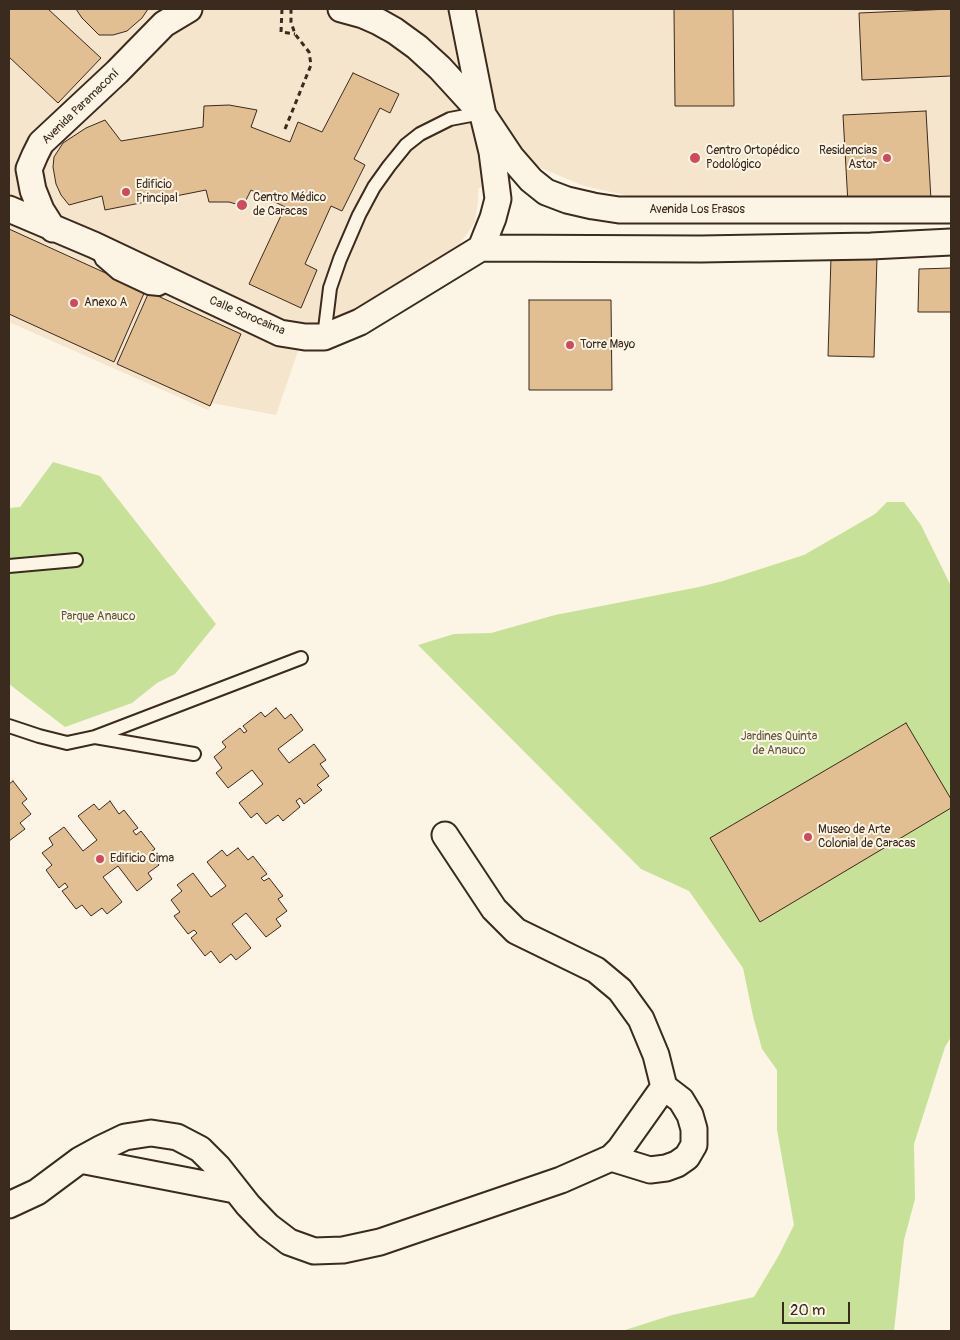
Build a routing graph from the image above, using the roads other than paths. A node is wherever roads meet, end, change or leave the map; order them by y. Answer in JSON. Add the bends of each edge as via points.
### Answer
{"nodes":[{"id":1,"x":189,"y":9,"type":"edge"},
{"id":2,"x":341,"y":9,"type":"edge"},
{"id":3,"x":462,"y":9,"type":"edge"},
{"id":4,"x":168,"y":16,"type":"edge"},
{"id":5,"x":483,"y":115,"type":"junction"},
{"id":6,"x":9,"y":209,"type":"edge"},
{"id":7,"x":951,"y":210,"type":"edge"},
{"id":8,"x":54,"y":229,"type":"junction"},
{"id":9,"x":951,"y":242,"type":"edge"},
{"id":10,"x":482,"y":248,"type":"junction"},
{"id":11,"x":324,"y":337,"type":"junction"},
{"id":12,"x":76,"y":560,"type":"dead end"},
{"id":13,"x":9,"y":566,"type":"edge"},
{"id":14,"x":301,"y":658,"type":"dead end"},
{"id":15,"x":9,"y":726,"type":"edge"},
{"id":16,"x":95,"y":738,"type":"junction"},
{"id":17,"x":194,"y":754,"type":"dead end"},
{"id":18,"x":445,"y":835,"type":"dead end"},
{"id":19,"x":664,"y":1087,"type":"junction"},
{"id":20,"x":611,"y":1158,"type":"junction"},
{"id":21,"x":80,"y":1160,"type":"junction"},
{"id":22,"x":236,"y":1190,"type":"junction"},
{"id":23,"x":9,"y":1205,"type":"edge"}],
"edges":[{"from":1,"to":4,"type":"street","name":"Avenida Paramaconí"},
{"from":2,"to":5,"type":"street","via":[[395,30],[440,68]]},
{"from":3,"to":5,"type":"street"},
{"from":4,"to":8,"type":"street","name":"Avenida Paramaconí","via":[[117,72],[41,143],[34,154],[30,169],[33,190]]},
{"from":5,"to":7,"type":"street","name":"Avenida Los Erasos","via":[[531,180],[546,192],[593,206],[618,210]]},
{"from":5,"to":10,"type":"street","via":[[498,199]]},
{"from":5,"to":11,"type":"lane","via":[[450,119],[429,129],[406,145],[389,166],[359,215],[340,259],[330,288]]},
{"from":6,"to":8,"type":"street","name":"Calle Sorocaima"},
{"from":8,"to":11,"type":"street","name":"Calle Sorocaima","via":[[280,332]]},
{"from":9,"to":10,"type":"street","via":[[701,249]]},
{"from":10,"to":11,"type":"street","name":"Calle Sorocaima","via":[[360,322]]},
{"from":12,"to":13,"type":"lane"},
{"from":14,"to":16,"type":"lane"},
{"from":15,"to":16,"type":"lane","via":[[67,743]]},
{"from":16,"to":17,"type":"lane"},
{"from":18,"to":19,"type":"street","via":[[494,909],[516,930],[596,970],[620,990],[641,1019],[656,1055]]},
{"from":19,"to":20,"type":"street"},
{"from":19,"to":20,"type":"street","via":[[680,1100],[690,1115],[694,1145],[687,1157],[666,1168],[650,1170]]},
{"from":20,"to":22,"type":"street","via":[[552,1183],[380,1242],[343,1250],[314,1252],[289,1242],[268,1226]]},
{"from":21,"to":22,"type":"street"},
{"from":21,"to":22,"type":"street","via":[[125,1137],[151,1133],[177,1137],[200,1149]]},
{"from":21,"to":23,"type":"street","via":[[37,1192]]}]}
